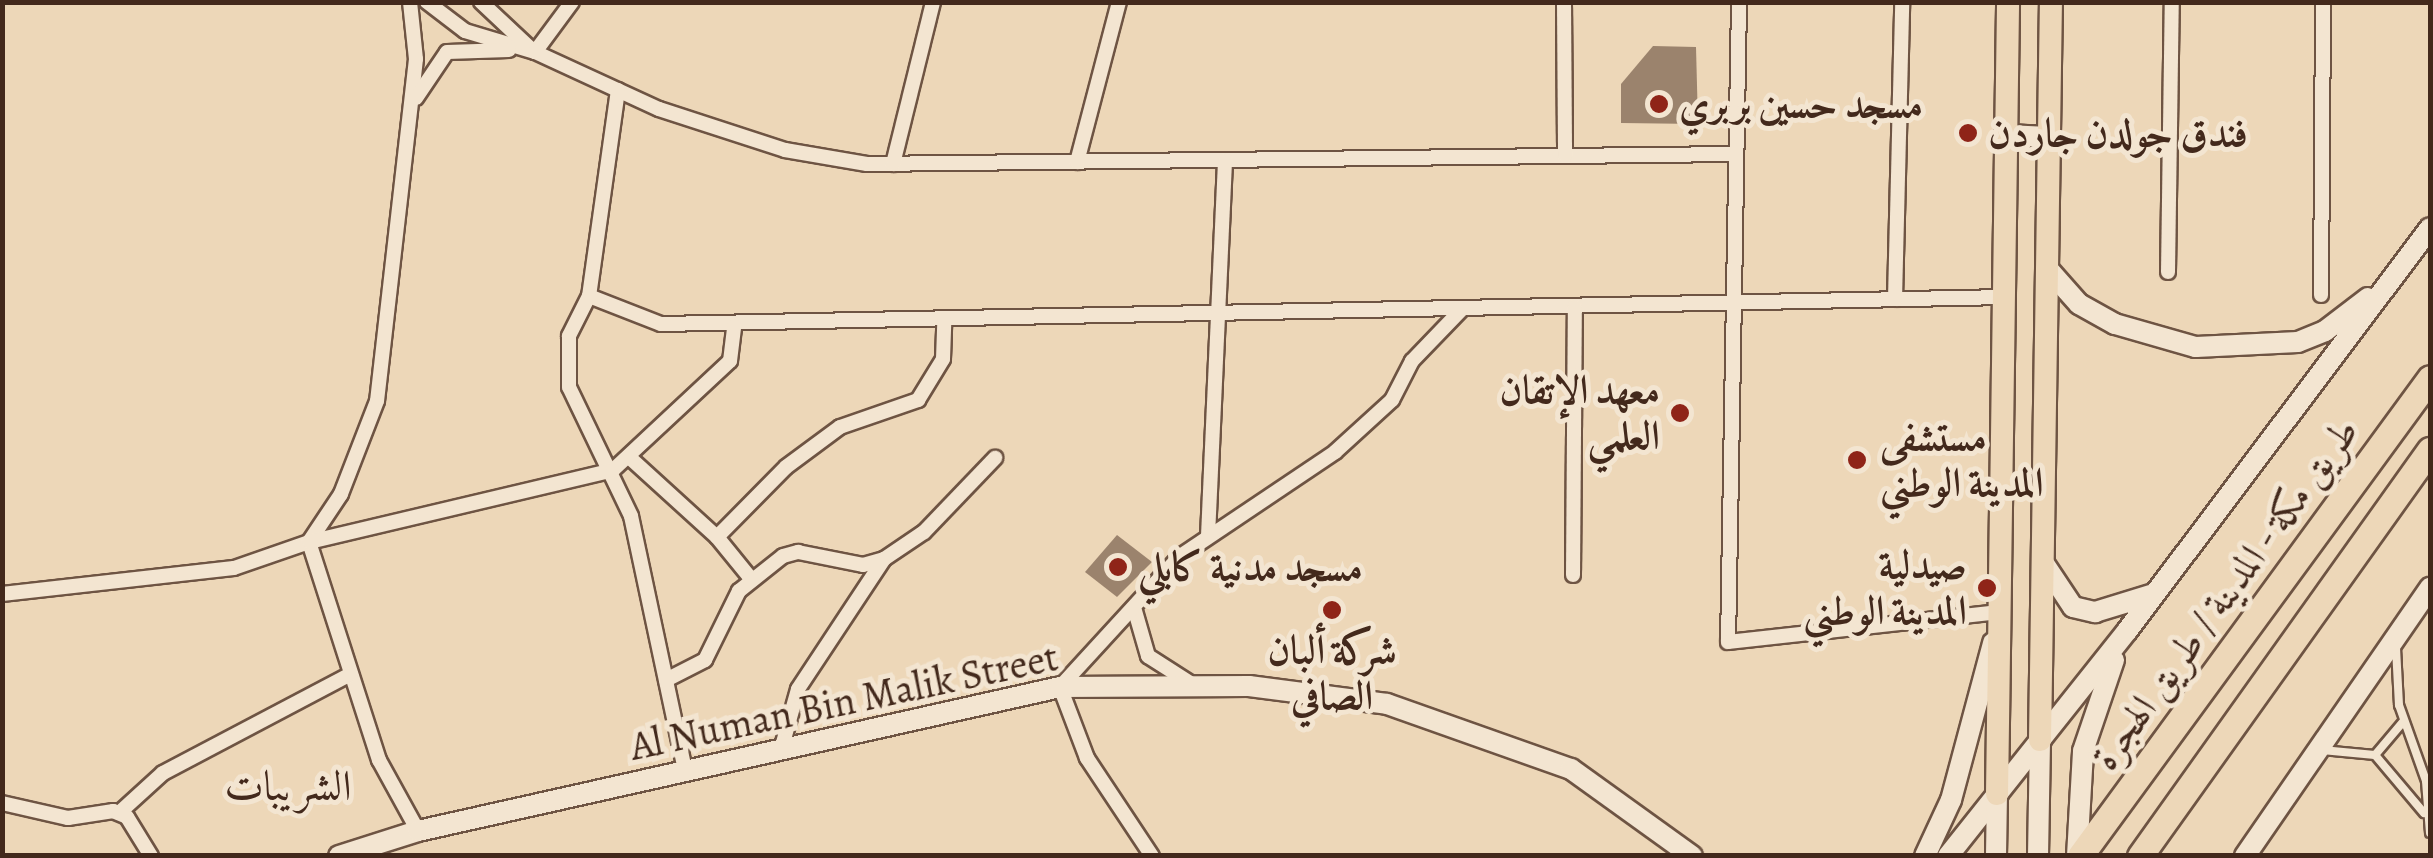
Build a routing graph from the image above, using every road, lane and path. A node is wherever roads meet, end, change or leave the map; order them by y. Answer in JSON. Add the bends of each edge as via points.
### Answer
{"nodes":[{"id":1,"x":410,"y":2,"type":"edge"},
{"id":2,"x":427,"y":2,"type":"edge"},
{"id":3,"x":482,"y":2,"type":"edge"},
{"id":4,"x":572,"y":2,"type":"edge"},
{"id":5,"x":933,"y":2,"type":"edge"},
{"id":6,"x":1119,"y":2,"type":"edge"},
{"id":7,"x":1564,"y":2,"type":"edge"},
{"id":8,"x":1739,"y":2,"type":"edge"},
{"id":9,"x":1902,"y":2,"type":"edge"},
{"id":10,"x":2008,"y":2,"type":"edge"},
{"id":11,"x":2051,"y":2,"type":"edge"},
{"id":12,"x":2172,"y":2,"type":"edge"},
{"id":13,"x":2323,"y":2,"type":"edge"},
{"id":14,"x":534,"y":52,"type":"junction"},
{"id":15,"x":618,"y":90,"type":"junction"},
{"id":16,"x":406,"y":122,"type":"junction"},
{"id":17,"x":2006,"y":134,"type":"junction"},
{"id":18,"x":2049,"y":137,"type":"junction"},
{"id":19,"x":1736,"y":154,"type":"junction"},
{"id":20,"x":1565,"y":156,"type":"junction"},
{"id":21,"x":1225,"y":160,"type":"junction"},
{"id":22,"x":1077,"y":162,"type":"junction"},
{"id":23,"x":892,"y":164,"type":"junction"},
{"id":24,"x":2430,"y":228,"type":"edge"},
{"id":25,"x":2047,"y":268,"type":"junction"},
{"id":26,"x":2168,"y":272,"type":"dead end"},
{"id":27,"x":2393,"y":278,"type":"junction"},
{"id":28,"x":589,"y":296,"type":"junction"},
{"id":29,"x":2004,"y":296,"type":"junction"},
{"id":30,"x":2320,"y":296,"type":"dead end"},
{"id":31,"x":1895,"y":299,"type":"junction"},
{"id":32,"x":1734,"y":303,"type":"junction"},
{"id":33,"x":1575,"y":306,"type":"junction"},
{"id":34,"x":1462,"y":309,"type":"junction"},
{"id":35,"x":1218,"y":315,"type":"junction"},
{"id":36,"x":944,"y":321,"type":"junction"},
{"id":37,"x":734,"y":326,"type":"junction"},
{"id":38,"x":2430,"y":378,"type":"edge"},
{"id":39,"x":2430,"y":450,"type":"edge"},
{"id":40,"x":630,"y":457,"type":"junction"},
{"id":41,"x":994,"y":458,"type":"dead end"},
{"id":42,"x":613,"y":470,"type":"junction"},
{"id":43,"x":1208,"y":536,"type":"junction"},
{"id":44,"x":717,"y":538,"type":"junction"},
{"id":45,"x":309,"y":542,"type":"junction"},
{"id":46,"x":884,"y":559,"type":"junction"},
{"id":47,"x":2042,"y":562,"type":"junction"},
{"id":48,"x":1573,"y":575,"type":"dead end"},
{"id":49,"x":752,"y":580,"type":"junction"},
{"id":50,"x":2430,"y":588,"type":"edge"},
{"id":51,"x":2156,"y":593,"type":"junction"},
{"id":52,"x":2,"y":594,"type":"edge"},
{"id":53,"x":1134,"y":611,"type":"junction"},
{"id":54,"x":2001,"y":612,"type":"junction"},
{"id":55,"x":2127,"y":630,"type":"junction"},
{"id":56,"x":2395,"y":639,"type":"junction"},
{"id":57,"x":351,"y":674,"type":"junction"},
{"id":58,"x":666,"y":680,"type":"junction"},
{"id":59,"x":1195,"y":686,"type":"junction"},
{"id":60,"x":1060,"y":687,"type":"junction"},
{"id":61,"x":2403,"y":722,"type":"junction"},
{"id":62,"x":2040,"y":740,"type":"junction"},
{"id":63,"x":781,"y":750,"type":"junction"},
{"id":64,"x":2319,"y":750,"type":"junction"},
{"id":65,"x":2375,"y":756,"type":"junction"},
{"id":66,"x":685,"y":771,"type":"junction"},
{"id":67,"x":1997,"y":794,"type":"junction"},
{"id":68,"x":2,"y":803,"type":"edge"},
{"id":69,"x":119,"y":813,"type":"junction"},
{"id":70,"x":2424,"y":813,"type":"junction"},
{"id":71,"x":418,"y":831,"type":"junction"},
{"id":72,"x":2430,"y":833,"type":"edge"},
{"id":73,"x":151,"y":856,"type":"edge"},
{"id":74,"x":339,"y":856,"type":"edge"},
{"id":75,"x":1152,"y":856,"type":"edge"},
{"id":76,"x":1692,"y":856,"type":"edge"},
{"id":77,"x":1925,"y":856,"type":"edge"},
{"id":78,"x":1948,"y":856,"type":"edge"},
{"id":79,"x":1996,"y":856,"type":"edge"},
{"id":80,"x":2038,"y":856,"type":"edge"},
{"id":81,"x":2078,"y":856,"type":"edge"},
{"id":82,"x":2140,"y":856,"type":"edge"},
{"id":83,"x":2245,"y":856,"type":"edge"}],
"edges":[{"from":1,"to":16,"type":"street","via":[[416,59]]},
{"from":2,"to":14,"type":"street","via":[[465,31]]},
{"from":3,"to":14,"type":"street"},
{"from":4,"to":14,"type":"street"},
{"from":5,"to":23,"type":"street"},
{"from":6,"to":22,"type":"street"},
{"from":7,"to":20,"type":"street"},
{"from":8,"to":19,"type":"street"},
{"from":9,"to":31,"type":"street"},
{"from":10,"to":17,"type":"main road"},
{"from":11,"to":18,"type":"main road"},
{"from":12,"to":26,"type":"street"},
{"from":13,"to":30,"type":"street"},
{"from":14,"to":15,"type":"street"},
{"from":14,"to":16,"type":"street","via":[[447,52],[426,75]]},
{"from":15,"to":23,"type":"street","via":[[785,150]]},
{"from":15,"to":28,"type":"street"},
{"from":16,"to":45,"type":"street","via":[[378,401],[341,494]]},
{"from":17,"to":18,"type":"main road"},
{"from":17,"to":29,"type":"main road"},
{"from":18,"to":25,"type":"main road"},
{"from":19,"to":20,"type":"street"},
{"from":19,"to":32,"type":"street"},
{"from":20,"to":21,"type":"street"},
{"from":21,"to":22,"type":"street"},
{"from":21,"to":35,"type":"street"},
{"from":22,"to":23,"type":"street"},
{"from":24,"to":27,"type":"main road"},
{"from":25,"to":27,"type":"main road","via":[[2078,304],[2115,324],[2196,347],[2252,349],[2326,331]]},
{"from":25,"to":47,"type":"main road"},
{"from":27,"to":51,"type":"main road"},
{"from":28,"to":37,"type":"street","via":[[661,324]]},
{"from":28,"to":42,"type":"street","via":[[570,336],[569,387],[578,417]]},
{"from":29,"to":31,"type":"street"},
{"from":29,"to":54,"type":"main road"},
{"from":31,"to":32,"type":"street"},
{"from":32,"to":33,"type":"street"},
{"from":32,"to":54,"type":"street","via":[[1728,642]]},
{"from":33,"to":34,"type":"street"},
{"from":33,"to":48,"type":"street"},
{"from":34,"to":35,"type":"street"},
{"from":34,"to":43,"type":"street","via":[[1412,361],[1392,400],[1335,452]]},
{"from":35,"to":36,"type":"street"},
{"from":35,"to":43,"type":"street"},
{"from":36,"to":37,"type":"street"},
{"from":36,"to":44,"type":"street","via":[[943,359],[918,400],[840,428],[786,466]]},
{"from":37,"to":40,"type":"street","via":[[730,361]]},
{"from":38,"to":81,"type":"highway","name":"طريق مكة - المدينة / طريق الهجرة"},
{"from":39,"to":82,"type":"highway","name":"طريق مكة - المدينة / طريق الهجرة"},
{"from":40,"to":42,"type":"street"},
{"from":40,"to":44,"type":"street"},
{"from":41,"to":46,"type":"street","via":[[924,532]]},
{"from":42,"to":45,"type":"street"},
{"from":42,"to":58,"type":"street","via":[[630,516]]},
{"from":43,"to":53,"type":"street","via":[[1179,557]]},
{"from":44,"to":49,"type":"street"},
{"from":45,"to":52,"type":"street","via":[[234,568]]},
{"from":45,"to":57,"type":"street"},
{"from":46,"to":49,"type":"street","via":[[863,564],[798,552]]},
{"from":46,"to":63,"type":"street","via":[[798,689]]},
{"from":47,"to":51,"type":"main road","via":[[2072,607],[2095,612]]},
{"from":47,"to":62,"type":"main road"},
{"from":49,"to":58,"type":"street","via":[[723,614],[705,660]]},
{"from":50,"to":56,"type":"main road"},
{"from":51,"to":55,"type":"main road"},
{"from":53,"to":59,"type":"street","via":[[1148,656]]},
{"from":53,"to":60,"type":"street"},
{"from":54,"to":67,"type":"main road"},
{"from":54,"to":77,"type":"main road","via":[[1951,800]]},
{"from":55,"to":62,"type":"main road"},
{"from":55,"to":81,"type":"main road","via":[[2083,751]]},
{"from":56,"to":61,"type":"lane"},
{"from":56,"to":64,"type":"main road"},
{"from":57,"to":69,"type":"street","via":[[163,774]]},
{"from":57,"to":71,"type":"street","via":[[379,760]]},
{"from":58,"to":66,"type":"street"},
{"from":59,"to":60,"type":"main road","name":"Al Numan Bin Malik Street"},
{"from":59,"to":76,"type":"main road","name":"Al Numan Bin Malik Street","via":[[1249,686],[1387,704],[1571,769]]},
{"from":60,"to":63,"type":"main road","name":"Al Numan Bin Malik Street"},
{"from":60,"to":75,"type":"street","via":[[1088,758]]},
{"from":61,"to":65,"type":"lane"},
{"from":61,"to":70,"type":"lane","via":[[2426,781]]},
{"from":62,"to":67,"type":"main road"},
{"from":62,"to":80,"type":"main road"},
{"from":63,"to":66,"type":"main road","name":"Al Numan Bin Malik Street"},
{"from":64,"to":65,"type":"lane"},
{"from":64,"to":83,"type":"main road"},
{"from":65,"to":70,"type":"lane"},
{"from":66,"to":71,"type":"main road","name":"Al Numan Bin Malik Street"},
{"from":67,"to":78,"type":"main road"},
{"from":67,"to":79,"type":"main road"},
{"from":68,"to":69,"type":"street","via":[[68,818]]},
{"from":69,"to":73,"type":"street"},
{"from":70,"to":72,"type":"lane"},
{"from":71,"to":74,"type":"main road","name":"Al Numan Bin Malik Street"}]}
